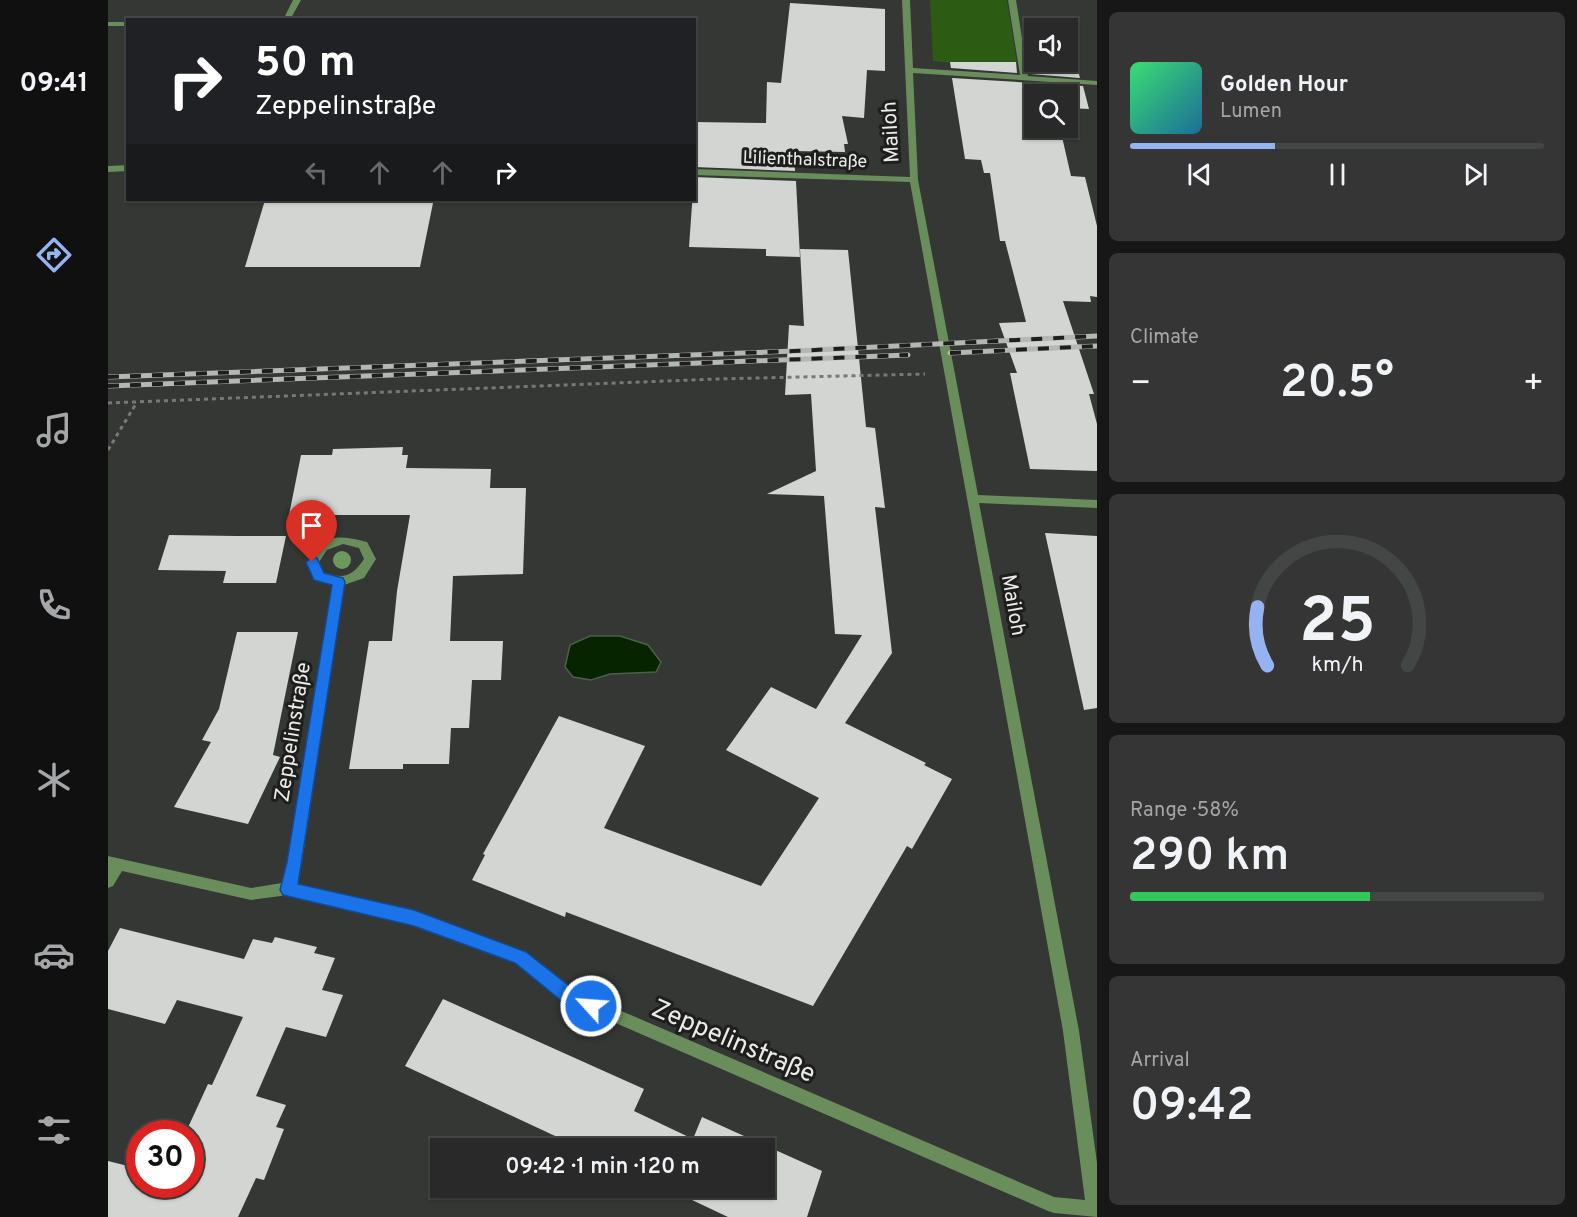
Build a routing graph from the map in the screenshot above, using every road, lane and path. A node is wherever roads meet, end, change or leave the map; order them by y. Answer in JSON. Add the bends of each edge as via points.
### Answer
{"nodes":[{"id":1,"x":297,"y":0,"type":"edge"},
{"id":2,"x":906,"y":0,"type":"edge"},
{"id":3,"x":1012,"y":0,"type":"edge"},
{"id":4,"x":287,"y":18,"type":"edge"},
{"id":5,"x":108,"y":24,"type":"edge"},
{"id":6,"x":126,"y":24,"type":"edge"},
{"id":7,"x":908,"y":70,"type":"junction"},
{"id":8,"x":1024,"y":77,"type":"junction"},
{"id":9,"x":1097,"y":83,"type":"edge"},
{"id":10,"x":126,"y":168,"type":"edge"},
{"id":11,"x":108,"y":169,"type":"edge"},
{"id":12,"x":696,"y":172,"type":"edge"},
{"id":13,"x":914,"y":180,"type":"junction"},
{"id":14,"x":950,"y":373,"type":"junction"},
{"id":15,"x":137,"y":402,"type":"junction"},
{"id":16,"x":108,"y":403,"type":"edge"},
{"id":17,"x":108,"y":450,"type":"edge"},
{"id":18,"x":973,"y":499,"type":"junction"},
{"id":19,"x":1097,"y":504,"type":"edge"},
{"id":20,"x":339,"y":582,"type":"junction"},
{"id":21,"x":113,"y":864,"type":"edge"},
{"id":22,"x":108,"y":882,"type":"edge"},
{"id":23,"x":288,"y":890,"type":"junction"},
{"id":24,"x":1095,"y":1214,"type":"edge"}],
"edges":[{"from":1,"to":4,"type":"street"},
{"from":2,"to":7,"type":"street","name":"Mailoh"},
{"from":3,"to":8,"type":"street"},
{"from":5,"to":6,"type":"street"},
{"from":7,"to":8,"type":"street"},
{"from":7,"to":13,"type":"street","name":"Mailoh"},
{"from":8,"to":9,"type":"street"},
{"from":10,"to":11,"type":"street"},
{"from":12,"to":13,"type":"street","name":"Lilienthalstraße"},
{"from":13,"to":14,"type":"street","name":"Mailoh"},
{"from":14,"to":15,"type":"path"},
{"from":14,"to":18,"type":"street","name":"Mailoh"},
{"from":15,"to":16,"type":"path"},
{"from":15,"to":17,"type":"path"},
{"from":18,"to":19,"type":"street"},
{"from":18,"to":24,"type":"street","name":"Mailoh","via":[[1071,1031]]},
{"from":20,"to":20,"type":"street","via":[[319,576],[312,562],[323,547],[343,540],[363,545],[370,560],[360,575]]},
{"from":20,"to":23,"type":"street","name":"Zeppelinstraße"},
{"from":21,"to":22,"type":"street","name":"Zeppelinstraße"},
{"from":21,"to":23,"type":"street","name":"Zeppelinstraße","via":[[251,894]]},
{"from":23,"to":24,"type":"street","name":"Zeppelinstraße","via":[[414,918],[520,957],[570,996],[1054,1205]]}]}
